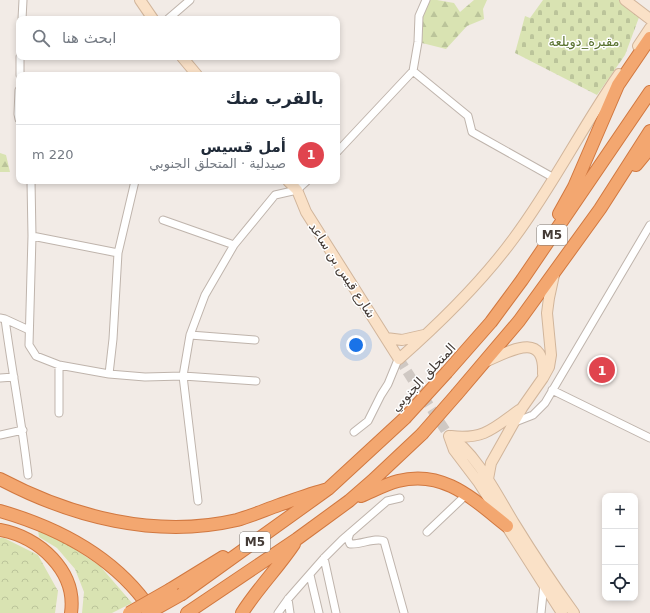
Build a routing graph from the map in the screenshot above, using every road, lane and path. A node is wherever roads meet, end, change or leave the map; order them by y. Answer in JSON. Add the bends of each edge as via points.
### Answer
{"nodes":[{"id":1,"x":23,"y":0,"type":"edge"},
{"id":2,"x":140,"y":0,"type":"edge"},
{"id":3,"x":190,"y":0,"type":"edge"},
{"id":4,"x":426,"y":0,"type":"edge"},
{"id":5,"x":625,"y":0,"type":"edge"},
{"id":6,"x":22,"y":16,"type":"edge"},
{"id":7,"x":151,"y":16,"type":"edge"},
{"id":8,"x":171,"y":16,"type":"edge"},
{"id":9,"x":650,"y":19,"type":"edge"},
{"id":10,"x":650,"y":28,"type":"edge"},
{"id":11,"x":650,"y":38,"type":"edge"},
{"id":12,"x":20,"y":60,"type":"edge"},
{"id":13,"x":184,"y":60,"type":"edge"},
{"id":14,"x":20,"y":72,"type":"edge"},
{"id":15,"x":194,"y":72,"type":"edge"},
{"id":16,"x":413,"y":72,"type":"junction"},
{"id":17,"x":616,"y":83,"type":"junction"},
{"id":18,"x":650,"y":92,"type":"edge"},
{"id":19,"x":650,"y":131,"type":"edge"},
{"id":20,"x":650,"y":148,"type":"edge"},
{"id":21,"x":340,"y":149,"type":"edge"},
{"id":22,"x":554,"y":178,"type":"junction"},
{"id":23,"x":31,"y":184,"type":"edge"},
{"id":24,"x":134,"y":184,"type":"edge"},
{"id":25,"x":291,"y":184,"type":"edge"},
{"id":26,"x":304,"y":184,"type":"edge"},
{"id":27,"x":297,"y":190,"type":"junction"},
{"id":28,"x":600,"y":209,"type":"junction"},
{"id":29,"x":163,"y":220,"type":"dead end"},
{"id":30,"x":650,"y":225,"type":"edge"},
{"id":31,"x":32,"y":236,"type":"junction"},
{"id":32,"x":234,"y":245,"type":"junction"},
{"id":33,"x":118,"y":253,"type":"junction"},
{"id":34,"x":554,"y":273,"type":"junction"},
{"id":35,"x":522,"y":280,"type":"junction"},
{"id":36,"x":3,"y":318,"type":"edge"},
{"id":37,"x":29,"y":330,"type":"junction"},
{"id":38,"x":190,"y":335,"type":"junction"},
{"id":39,"x":426,"y":335,"type":"junction"},
{"id":40,"x":386,"y":338,"type":"junction"},
{"id":41,"x":255,"y":340,"type":"dead end"},
{"id":42,"x":399,"y":359,"type":"junction"},
{"id":43,"x":485,"y":362,"type":"junction"},
{"id":44,"x":59,"y":365,"type":"junction"},
{"id":45,"x":109,"y":374,"type":"junction"},
{"id":46,"x":183,"y":376,"type":"junction"},
{"id":47,"x":0,"y":378,"type":"edge"},
{"id":48,"x":14,"y":378,"type":"junction"},
{"id":49,"x":543,"y":378,"type":"junction"},
{"id":50,"x":256,"y":381,"type":"dead end"},
{"id":51,"x":552,"y":390,"type":"junction"},
{"id":52,"x":522,"y":408,"type":"junction"},
{"id":53,"x":59,"y":413,"type":"dead end"},
{"id":54,"x":515,"y":422,"type":"junction"},
{"id":55,"x":23,"y":430,"type":"junction"},
{"id":56,"x":354,"y":432,"type":"dead end"},
{"id":57,"x":0,"y":435,"type":"edge"},
{"id":58,"x":449,"y":436,"type":"junction"},
{"id":59,"x":650,"y":438,"type":"edge"},
{"id":60,"x":28,"y":475,"type":"dead end"},
{"id":61,"x":0,"y":479,"type":"edge"},
{"id":62,"x":488,"y":479,"type":"junction"},
{"id":63,"x":328,"y":489,"type":"junction"},
{"id":64,"x":467,"y":494,"type":"junction"},
{"id":65,"x":400,"y":498,"type":"dead end"},
{"id":66,"x":198,"y":501,"type":"dead end"},
{"id":67,"x":349,"y":501,"type":"junction"},
{"id":68,"x":0,"y":511,"type":"edge"},
{"id":69,"x":507,"y":526,"type":"junction"},
{"id":70,"x":0,"y":530,"type":"edge"},
{"id":71,"x":427,"y":532,"type":"dead end"},
{"id":72,"x":350,"y":533,"type":"junction"},
{"id":73,"x":297,"y":539,"type":"junction"},
{"id":74,"x":324,"y":558,"type":"junction"},
{"id":75,"x":310,"y":575,"type":"junction"},
{"id":76,"x":544,"y":584,"type":"junction"},
{"id":77,"x":176,"y":592,"type":"junction"},
{"id":78,"x":288,"y":599,"type":"junction"},
{"id":79,"x":190,"y":611,"type":"edge"},
{"id":80,"x":71,"y":613,"type":"edge"},
{"id":81,"x":129,"y":613,"type":"edge"},
{"id":82,"x":148,"y":613,"type":"edge"},
{"id":83,"x":153,"y":613,"type":"edge"},
{"id":84,"x":242,"y":613,"type":"edge"},
{"id":85,"x":278,"y":613,"type":"edge"},
{"id":86,"x":290,"y":613,"type":"edge"},
{"id":87,"x":319,"y":613,"type":"edge"},
{"id":88,"x":336,"y":613,"type":"edge"},
{"id":89,"x":404,"y":613,"type":"edge"},
{"id":90,"x":541,"y":613,"type":"edge"},
{"id":91,"x":562,"y":613,"type":"edge"},
{"id":92,"x":574,"y":613,"type":"edge"}],
"edges":[{"from":1,"to":6,"type":"street"},
{"from":2,"to":7,"type":"main road"},
{"from":3,"to":8,"type":"street"},
{"from":4,"to":16,"type":"street","via":[[419,16]]},
{"from":5,"to":9,"type":"main road"},
{"from":10,"to":17,"type":"main road"},
{"from":11,"to":17,"type":"highway"},
{"from":12,"to":14,"type":"street"},
{"from":13,"to":15,"type":"main road"},
{"from":16,"to":21,"type":"street"},
{"from":16,"to":22,"type":"street","via":[[468,116],[472,132]]},
{"from":17,"to":22,"type":"main road"},
{"from":17,"to":35,"type":"highway","via":[[574,187]]},
{"from":18,"to":35,"type":"highway","name":"المتحلق الجنوبي","number":"M5"},
{"from":19,"to":28,"type":"highway","number":"M5"},
{"from":20,"to":28,"type":"highway"},
{"from":22,"to":39,"type":"main road","via":[[514,238],[477,285]]},
{"from":23,"to":31,"type":"street"},
{"from":24,"to":33,"type":"street"},
{"from":25,"to":27,"type":"main road","name":"شارع قيس بن ساعد"},
{"from":26,"to":27,"type":"street"},
{"from":27,"to":32,"type":"street","via":[[275,195]]},
{"from":27,"to":40,"type":"main road","name":"شارع قيس بن ساعد","via":[[306,212]]},
{"from":28,"to":34,"type":"highway","number":"M5"},
{"from":29,"to":32,"type":"street"},
{"from":30,"to":51,"type":"street"},
{"from":31,"to":33,"type":"street"},
{"from":31,"to":37,"type":"street"},
{"from":32,"to":38,"type":"street","via":[[205,295]]},
{"from":33,"to":45,"type":"street"},
{"from":34,"to":43,"type":"highway","number":"M5"},
{"from":34,"to":49,"type":"main road","via":[[547,313],[551,361]]},
{"from":35,"to":63,"type":"highway","name":"المتحلق الجنوبي","number":"M5","bridge":true,"via":[[491,322],[447,372],[404,418]]},
{"from":36,"to":37,"type":"street"},
{"from":36,"to":48,"type":"street"},
{"from":37,"to":44,"type":"street","via":[[29,345],[36,356]]},
{"from":38,"to":41,"type":"street"},
{"from":38,"to":46,"type":"street"},
{"from":39,"to":40,"type":"main road","via":[[402,340]]},
{"from":39,"to":42,"type":"main road"},
{"from":40,"to":42,"type":"main road","name":"شارع قيس بن ساعد"},
{"from":42,"to":56,"type":"street","via":[[368,421]]},
{"from":43,"to":49,"type":"main road","via":[[518,347],[527,346],[536,350],[542,358]]},
{"from":43,"to":67,"type":"highway","number":"M5","bridge":true,"via":[[422,434]]},
{"from":44,"to":45,"type":"street"},
{"from":44,"to":53,"type":"street"},
{"from":45,"to":46,"type":"street","via":[[144,377]]},
{"from":46,"to":50,"type":"street"},
{"from":46,"to":66,"type":"street"},
{"from":47,"to":48,"type":"street"},
{"from":48,"to":55,"type":"street"},
{"from":49,"to":52,"type":"main road"},
{"from":51,"to":54,"type":"street","via":[[545,403],[533,415]]},
{"from":51,"to":59,"type":"street"},
{"from":52,"to":54,"type":"main road"},
{"from":52,"to":58,"type":"main road","via":[[484,434],[470,437]]},
{"from":54,"to":62,"type":"main road","via":[[491,463]]},
{"from":55,"to":57,"type":"street"},
{"from":55,"to":60,"type":"street"},
{"from":58,"to":62,"type":"main road","via":[[463,446]]},
{"from":58,"to":69,"type":"main road","via":[[454,450]]},
{"from":61,"to":63,"type":"highway","via":[[43,499],[79,511],[119,521],[160,527],[194,527],[233,521]]},
{"from":62,"to":92,"type":"main road","via":[[545,572]]},
{"from":63,"to":77,"type":"highway","name":"المتحلق الجنوبي","number":"M5","via":[[235,556]]},
{"from":64,"to":67,"type":"highway","via":[[444,483],[414,479],[391,483]]},
{"from":64,"to":69,"type":"highway"},
{"from":64,"to":71,"type":"street"},
{"from":65,"to":72,"type":"street","via":[[388,501]]},
{"from":67,"to":73,"type":"highway","number":"M5"},
{"from":68,"to":83,"type":"highway","via":[[52,529],[97,555],[131,584]]},
{"from":69,"to":76,"type":"main road"},
{"from":70,"to":80,"type":"highway","via":[[27,538],[54,560],[64,574],[71,591]]},
{"from":72,"to":74,"type":"street"},
{"from":72,"to":89,"type":"street","via":[[350,544],[381,539],[384,541]]},
{"from":73,"to":79,"type":"highway","number":"M5"},
{"from":73,"to":84,"type":"highway"},
{"from":74,"to":75,"type":"street"},
{"from":74,"to":88,"type":"street"},
{"from":75,"to":78,"type":"street"},
{"from":75,"to":87,"type":"street"},
{"from":76,"to":90,"type":"street"},
{"from":76,"to":91,"type":"main road"},
{"from":77,"to":81,"type":"highway","bridge":true},
{"from":77,"to":82,"type":"highway","name":"المتحلق الجنوبي","number":"M5","bridge":true},
{"from":78,"to":85,"type":"street"},
{"from":78,"to":86,"type":"street"}]}
